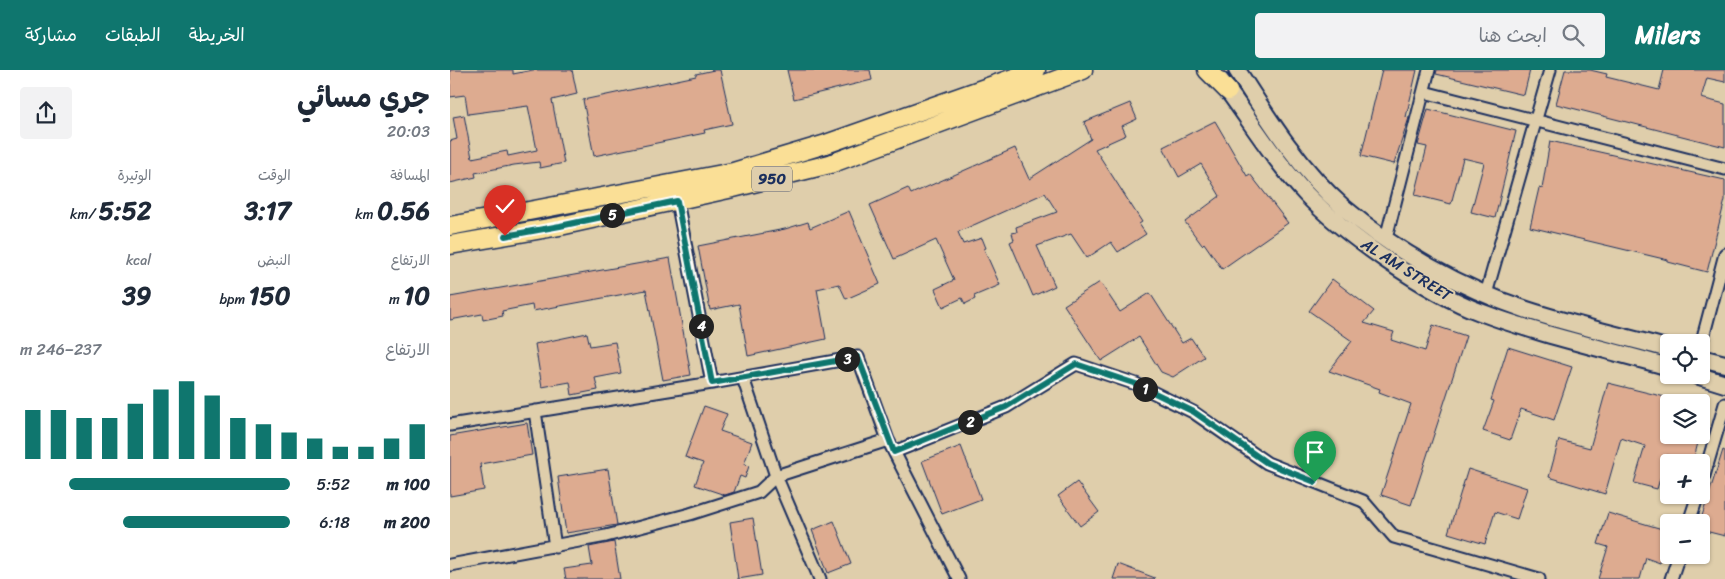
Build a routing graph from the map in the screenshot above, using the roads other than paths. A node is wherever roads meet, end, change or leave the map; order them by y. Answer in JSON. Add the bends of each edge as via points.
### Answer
{"nodes":[{"id":1,"x":1036,"y":70,"type":"edge"},
{"id":2,"x":1082,"y":70,"type":"edge"},
{"id":3,"x":1207,"y":70,"type":"edge"},
{"id":4,"x":1212,"y":70,"type":"edge"},
{"id":5,"x":1237,"y":70,"type":"edge"},
{"id":6,"x":1429,"y":70,"type":"edge"},
{"id":7,"x":1550,"y":70,"type":"edge"},
{"id":8,"x":1228,"y":91,"type":"junction"},
{"id":9,"x":1424,"y":92,"type":"junction"},
{"id":10,"x":1535,"y":122,"type":"junction"},
{"id":11,"x":1725,"y":169,"type":"edge"},
{"id":12,"x":677,"y":201,"type":"junction"},
{"id":13,"x":450,"y":226,"type":"edge"},
{"id":14,"x":1386,"y":238,"type":"junction"},
{"id":15,"x":450,"y":245,"type":"edge"},
{"id":16,"x":1725,"y":254,"type":"edge"},
{"id":17,"x":1720,"y":292,"type":"edge"},
{"id":18,"x":1486,"y":294,"type":"junction"},
{"id":19,"x":1705,"y":334,"type":"edge"},
{"id":20,"x":1660,"y":347,"type":"edge"},
{"id":21,"x":1710,"y":360,"type":"edge"},
{"id":22,"x":1660,"y":364,"type":"edge"},
{"id":23,"x":1725,"y":364,"type":"edge"},
{"id":24,"x":742,"y":378,"type":"junction"},
{"id":25,"x":1710,"y":379,"type":"edge"},
{"id":26,"x":712,"y":383,"type":"junction"},
{"id":27,"x":1725,"y":384,"type":"edge"},
{"id":28,"x":1725,"y":404,"type":"edge"},
{"id":29,"x":535,"y":411,"type":"junction"},
{"id":30,"x":450,"y":425,"type":"edge"},
{"id":31,"x":888,"y":440,"type":"junction"},
{"id":32,"x":894,"y":452,"type":"junction"},
{"id":33,"x":1710,"y":455,"type":"edge"},
{"id":34,"x":776,"y":476,"type":"junction"},
{"id":35,"x":555,"y":547,"type":"junction"},
{"id":36,"x":1676,"y":564,"type":"edge"},
{"id":37,"x":450,"y":565,"type":"edge"},
{"id":38,"x":820,"y":579,"type":"edge"},
{"id":39,"x":959,"y":579,"type":"edge"},
{"id":40,"x":1539,"y":579,"type":"edge"},
{"id":41,"x":1671,"y":579,"type":"edge"}],
"edges":[{"from":1,"to":13,"type":"main road","number":"950","via":[[826,144],[733,172]]},
{"from":2,"to":12,"type":"main road","name":"950","number":"950","via":[[830,164]]},
{"from":3,"to":8,"type":"main road"},
{"from":4,"to":8,"type":"main road","name":"AL AM STREET"},
{"from":5,"to":14,"type":"main road","name":"AL AM STREET","via":[[1301,162],[1342,206]]},
{"from":6,"to":9,"type":"street"},
{"from":7,"to":10,"type":"street"},
{"from":8,"to":22,"type":"main road","name":"AL AM STREET","via":[[1271,154],[1307,195],[1343,228],[1429,287],[1479,312]]},
{"from":9,"to":10,"type":"street"},
{"from":9,"to":14,"type":"street"},
{"from":10,"to":11,"type":"street"},
{"from":10,"to":18,"type":"street"},
{"from":12,"to":15,"type":"main road","name":"950","number":"950"},
{"from":12,"to":26,"type":"street"},
{"from":14,"to":18,"type":"main road","name":"AL AM STREET","via":[[1431,267]]},
{"from":16,"to":17,"type":"street"},
{"from":17,"to":19,"type":"street"},
{"from":18,"to":20,"type":"main road","name":"AL AM STREET","via":[[1527,310]]},
{"from":21,"to":23,"type":"main road"},
{"from":24,"to":26,"type":"street"},
{"from":24,"to":31,"type":"street","via":[[858,357]]},
{"from":24,"to":34,"type":"street"},
{"from":25,"to":27,"type":"main road"},
{"from":26,"to":29,"type":"street"},
{"from":28,"to":33,"type":"street"},
{"from":29,"to":30,"type":"street"},
{"from":29,"to":35,"type":"street"},
{"from":31,"to":32,"type":"street"},
{"from":31,"to":34,"type":"street"},
{"from":32,"to":39,"type":"street"},
{"from":32,"to":40,"type":"street","via":[[1006,407],[1076,364],[1136,384],[1185,408],[1267,463],[1363,501],[1394,537]]},
{"from":34,"to":35,"type":"street","via":[[759,492],[606,536]]},
{"from":34,"to":38,"type":"street"},
{"from":35,"to":37,"type":"street"},
{"from":36,"to":41,"type":"street"}]}
